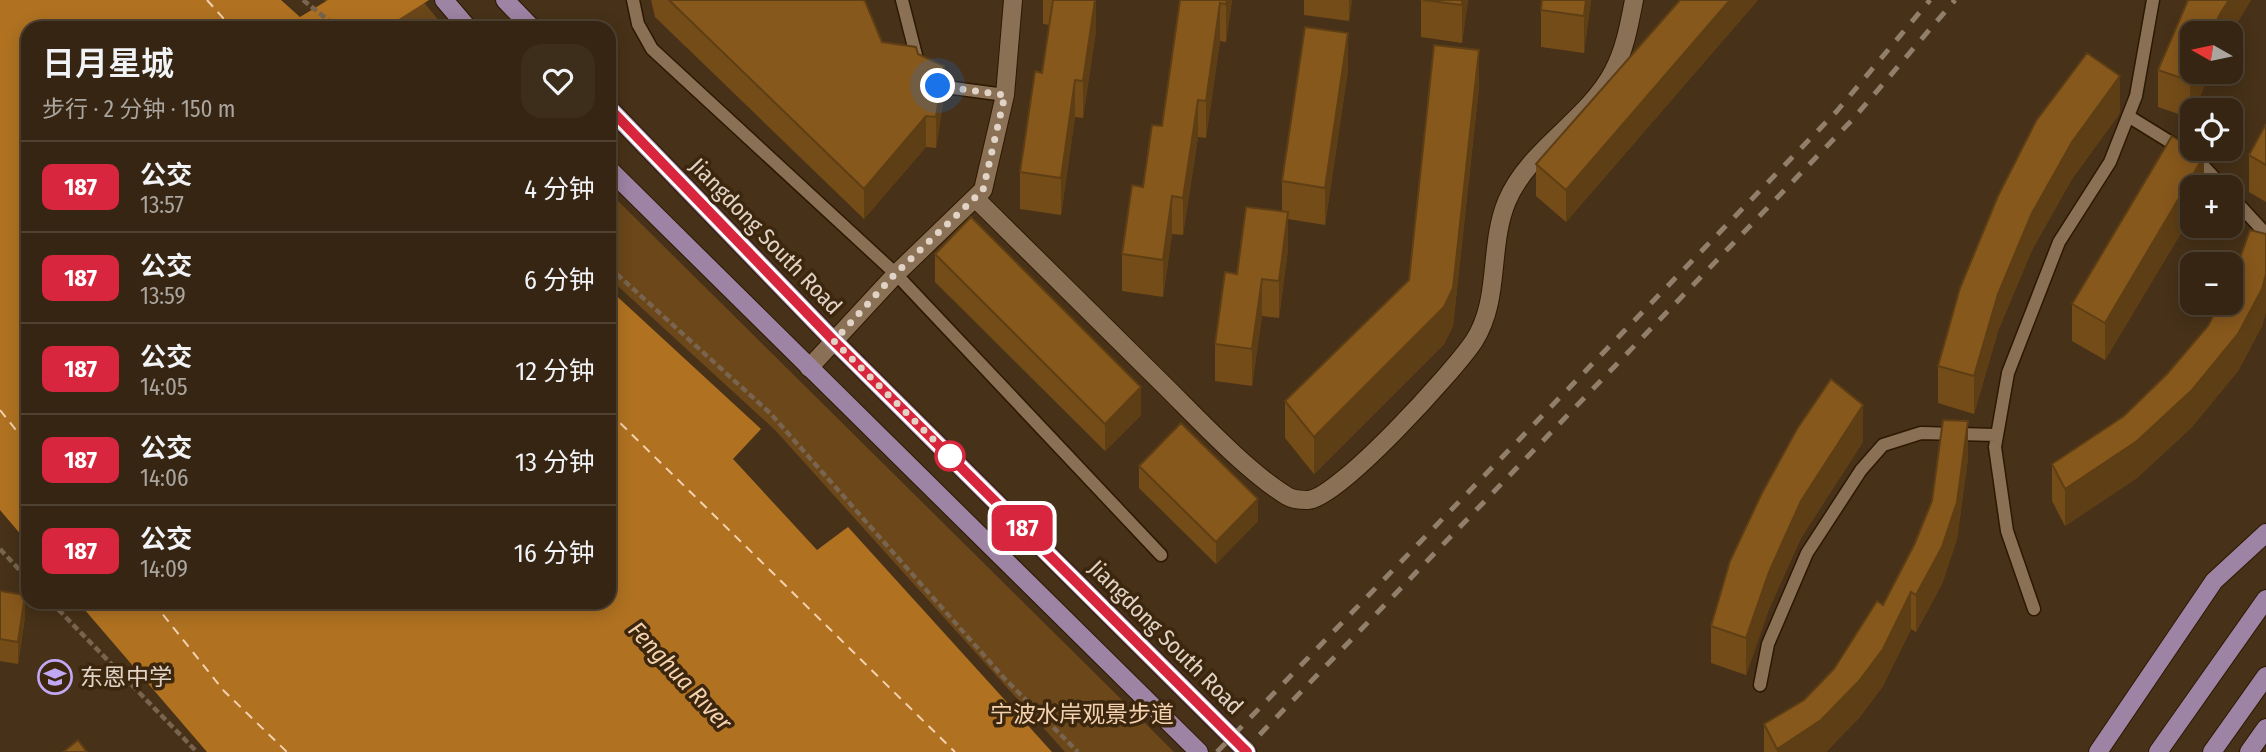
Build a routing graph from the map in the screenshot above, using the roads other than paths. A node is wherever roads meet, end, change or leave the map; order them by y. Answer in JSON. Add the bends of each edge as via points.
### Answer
{"nodes":[{"id":1,"x":444,"y":0,"type":"edge"},
{"id":2,"x":633,"y":0,"type":"edge"},
{"id":3,"x":902,"y":0,"type":"edge"},
{"id":4,"x":1013,"y":0,"type":"edge"},
{"id":5,"x":1634,"y":0,"type":"edge"},
{"id":6,"x":2153,"y":0,"type":"edge"},
{"id":7,"x":507,"y":2,"type":"edge"},
{"id":8,"x":461,"y":21,"type":"edge"},
{"id":9,"x":525,"y":21,"type":"edge"},
{"id":10,"x":1005,"y":95,"type":"junction"},
{"id":11,"x":616,"y":115,"type":"edge"},
{"id":12,"x":2128,"y":116,"type":"junction"},
{"id":13,"x":2212,"y":175,"type":"edge"},
{"id":14,"x":616,"y":176,"type":"edge"},
{"id":15,"x":975,"y":198,"type":"junction"},
{"id":16,"x":2243,"y":210,"type":"edge"},
{"id":17,"x":2266,"y":234,"type":"edge"},
{"id":18,"x":895,"y":274,"type":"junction"},
{"id":19,"x":834,"y":341,"type":"junction"},
{"id":20,"x":809,"y":368,"type":"junction"},
{"id":21,"x":1996,"y":435,"type":"junction"},
{"id":22,"x":2266,"y":533,"type":"edge"},
{"id":23,"x":1161,"y":555,"type":"dead end"},
{"id":24,"x":2266,"y":599,"type":"edge"},
{"id":25,"x":2034,"y":609,"type":"dead end"},
{"id":26,"x":2266,"y":676,"type":"edge"},
{"id":27,"x":1760,"y":685,"type":"dead end"},
{"id":28,"x":2266,"y":728,"type":"edge"},
{"id":29,"x":1199,"y":752,"type":"edge"},
{"id":30,"x":1247,"y":752,"type":"edge"},
{"id":31,"x":2098,"y":752,"type":"edge"},
{"id":32,"x":2158,"y":752,"type":"edge"},
{"id":33,"x":2212,"y":752,"type":"edge"},
{"id":34,"x":2249,"y":752,"type":"edge"}],
"edges":[{"from":1,"to":8,"type":"main road"},
{"from":2,"to":18,"type":"lane","via":[[638,24],[652,49]]},
{"from":3,"to":10,"type":"lane","via":[[912,48],[922,71],[938,86]]},
{"from":4,"to":10,"type":"street"},
{"from":5,"to":15,"type":"street","via":[[1626,45],[1612,74],[1537,158],[1506,203],[1490,307],[1474,341],[1339,486],[1311,500],[1290,498],[1209,430]]},
{"from":6,"to":12,"type":"lane","via":[[2136,96]]},
{"from":7,"to":9,"type":"main road"},
{"from":10,"to":15,"type":"street","via":[[983,190]]},
{"from":11,"to":19,"type":"main road","name":"Jiangdong South Road"},
{"from":12,"to":13,"type":"lane","via":[[2196,158]]},
{"from":12,"to":21,"type":"lane","via":[[2110,162],[2059,242],[2008,373]]},
{"from":14,"to":20,"type":"main road"},
{"from":15,"to":18,"type":"street"},
{"from":16,"to":17,"type":"lane"},
{"from":18,"to":19,"type":"street"},
{"from":18,"to":23,"type":"lane"},
{"from":19,"to":20,"type":"street"},
{"from":19,"to":30,"type":"main road","name":"Jiangdong South Road"},
{"from":20,"to":29,"type":"main road"},
{"from":21,"to":25,"type":"lane","via":[[2007,531]]},
{"from":21,"to":27,"type":"lane","via":[[1921,433],[1883,445],[1861,470],[1807,553],[1768,644]]},
{"from":22,"to":31,"type":"main road","via":[[2214,581]]},
{"from":24,"to":32,"type":"main road"},
{"from":26,"to":33,"type":"main road"},
{"from":28,"to":34,"type":"main road"}]}
